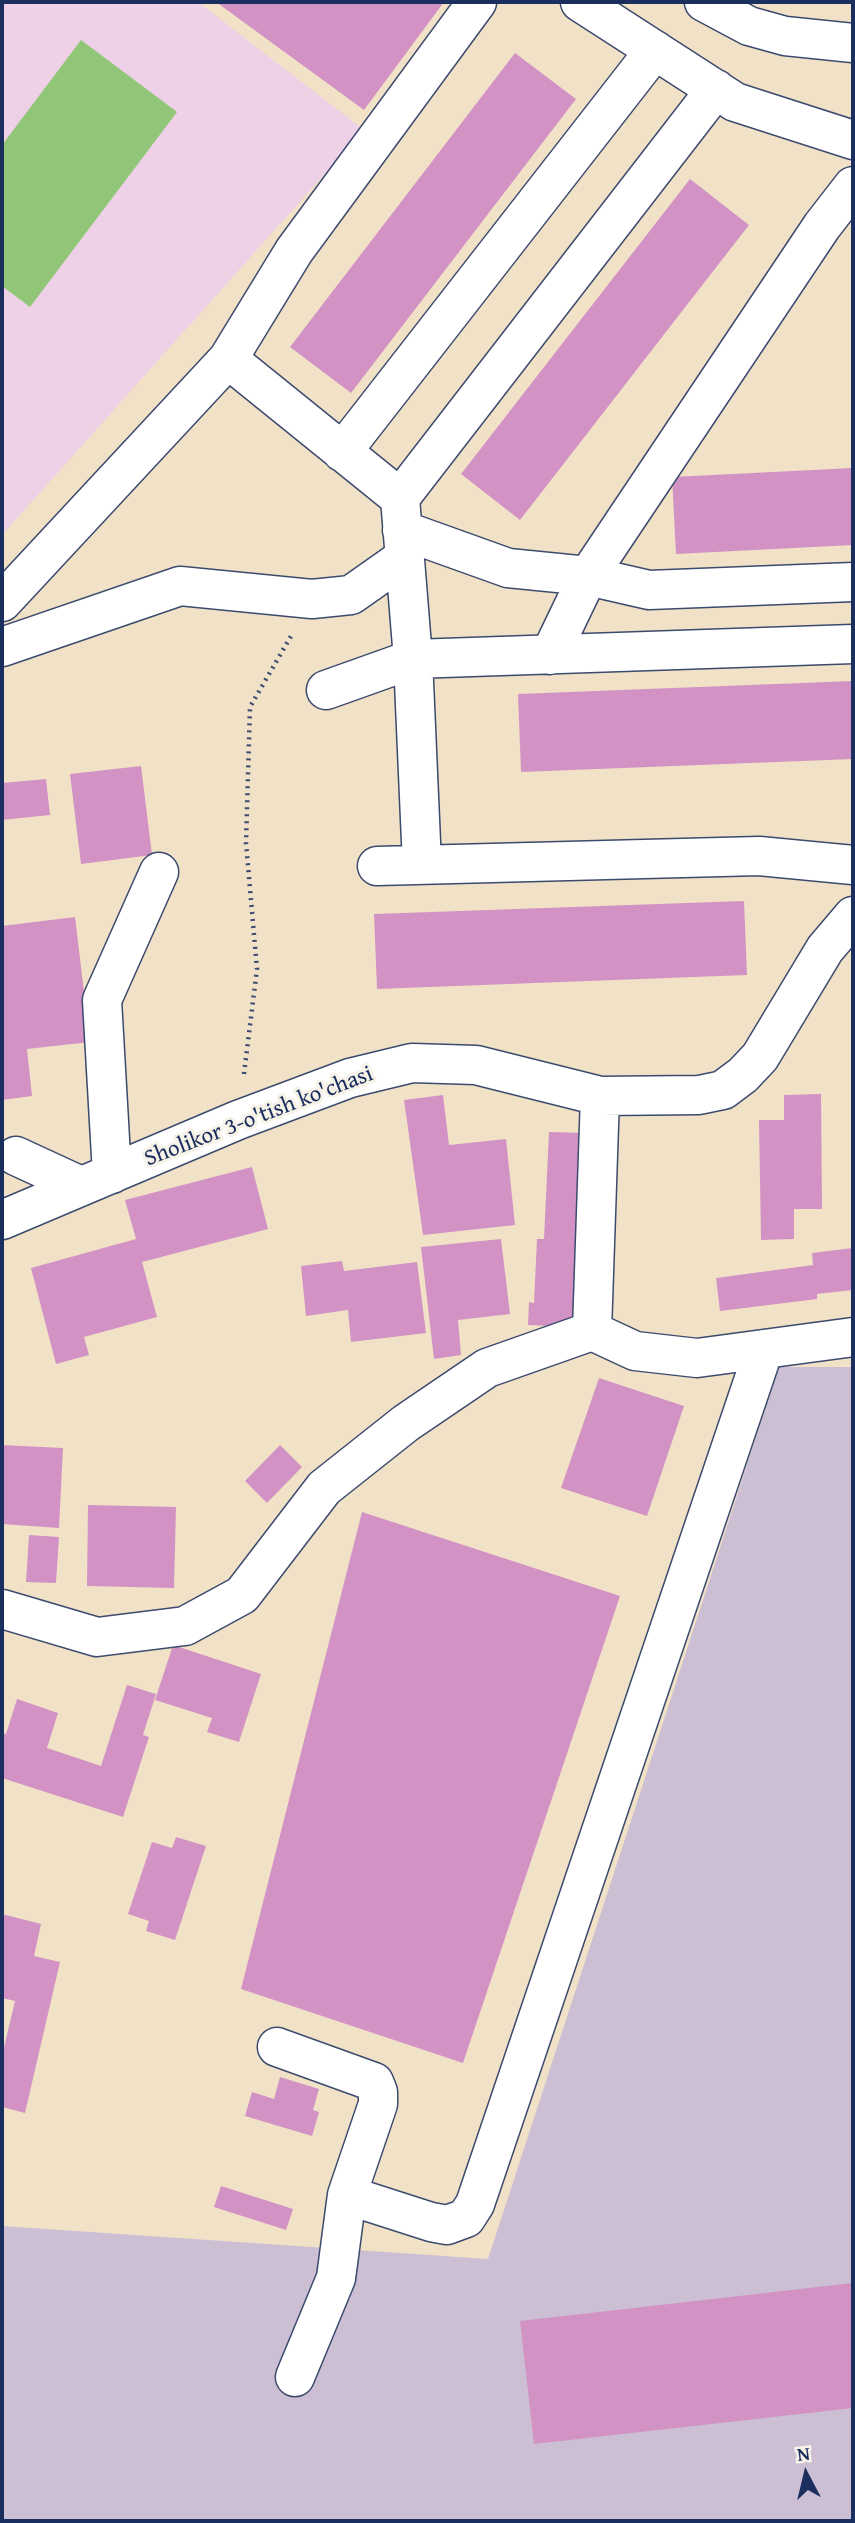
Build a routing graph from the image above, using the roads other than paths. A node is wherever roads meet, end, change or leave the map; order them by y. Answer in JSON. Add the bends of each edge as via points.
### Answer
{"nodes":[{"id":1,"x":477,"y":2,"type":"edge"},
{"id":2,"x":580,"y":2,"type":"edge"},
{"id":3,"x":704,"y":2,"type":"edge"},
{"id":4,"x":853,"y":43,"type":"edge"},
{"id":5,"x":655,"y":50,"type":"junction"},
{"id":6,"x":716,"y":89,"type":"junction"},
{"id":7,"x":853,"y":140,"type":"edge"},
{"id":8,"x":853,"y":186,"type":"edge"},
{"id":9,"x":228,"y":359,"type":"junction"},
{"id":10,"x":342,"y":452,"type":"junction"},
{"id":11,"x":402,"y":528,"type":"junction"},
{"id":12,"x":588,"y":576,"type":"junction"},
{"id":13,"x":853,"y":582,"type":"edge"},
{"id":14,"x":2,"y":602,"type":"edge"},
{"id":15,"x":853,"y":645,"type":"edge"},
{"id":16,"x":2,"y":647,"type":"edge"},
{"id":17,"x":550,"y":655,"type":"junction"},
{"id":18,"x":412,"y":659,"type":"junction"},
{"id":19,"x":326,"y":690,"type":"dead end"},
{"id":20,"x":422,"y":864,"type":"junction"},
{"id":21,"x":853,"y":865,"type":"edge"},
{"id":22,"x":377,"y":866,"type":"dead end"},
{"id":23,"x":159,"y":872,"type":"dead end"},
{"id":24,"x":853,"y":916,"type":"edge"},
{"id":25,"x":600,"y":1096,"type":"junction"},
{"id":26,"x":16,"y":1156,"type":"dead end"},
{"id":27,"x":97,"y":1180,"type":"junction"},
{"id":28,"x":2,"y":1220,"type":"edge"},
{"id":29,"x":592,"y":1331,"type":"junction"},
{"id":30,"x":853,"y":1337,"type":"edge"},
{"id":31,"x":764,"y":1349,"type":"junction"},
{"id":32,"x":2,"y":1609,"type":"edge"},
{"id":33,"x":277,"y":2047,"type":"dead end"},
{"id":34,"x":347,"y":2194,"type":"junction"},
{"id":35,"x":295,"y":2377,"type":"dead end"}],
"edges":[{"from":1,"to":9,"type":"street","via":[[294,251]]},
{"from":2,"to":5,"type":"street"},
{"from":3,"to":4,"type":"street","via":[[749,26],[785,36]]},
{"from":5,"to":6,"type":"street"},
{"from":5,"to":10,"type":"street"},
{"from":6,"to":7,"type":"street","via":[[735,102]]},
{"from":6,"to":11,"type":"street"},
{"from":8,"to":12,"type":"street"},
{"from":9,"to":10,"type":"street"},
{"from":9,"to":14,"type":"street"},
{"from":10,"to":11,"type":"street"},
{"from":11,"to":12,"type":"street","via":[[508,568]]},
{"from":11,"to":16,"type":"street","via":[[351,595],[313,599],[180,586]]},
{"from":11,"to":18,"type":"street"},
{"from":12,"to":13,"type":"street","via":[[649,590]]},
{"from":12,"to":17,"type":"street"},
{"from":15,"to":17,"type":"street"},
{"from":17,"to":18,"type":"street"},
{"from":18,"to":19,"type":"street"},
{"from":18,"to":20,"type":"street"},
{"from":20,"to":21,"type":"street","via":[[760,856]]},
{"from":20,"to":22,"type":"street"},
{"from":23,"to":27,"type":"street","via":[[102,999]]},
{"from":24,"to":25,"type":"street","name":"Sholikor 3-o'tish ko'chasi","via":[[825,949],[760,1057],[723,1090],[699,1095]]},
{"from":25,"to":27,"type":"street","name":"Sholikor 3-o'tish ko'chasi","via":[[475,1065],[412,1063],[350,1078]]},
{"from":25,"to":29,"type":"street"},
{"from":26,"to":27,"type":"street"},
{"from":27,"to":28,"type":"street","name":"Sholikor 3-o'tish ko'chasi"},
{"from":29,"to":31,"type":"street","via":[[635,1352],[697,1358]]},
{"from":29,"to":32,"type":"street","via":[[486,1368],[406,1423],[324,1488],[242,1594],[185,1626],[97,1637]]},
{"from":30,"to":31,"type":"street"},
{"from":31,"to":34,"type":"street","via":[[475,2204],[466,2218],[447,2225]]},
{"from":33,"to":34,"type":"street","via":[[374,2082],[379,2092]]},
{"from":34,"to":35,"type":"street","via":[[336,2278]]}]}
